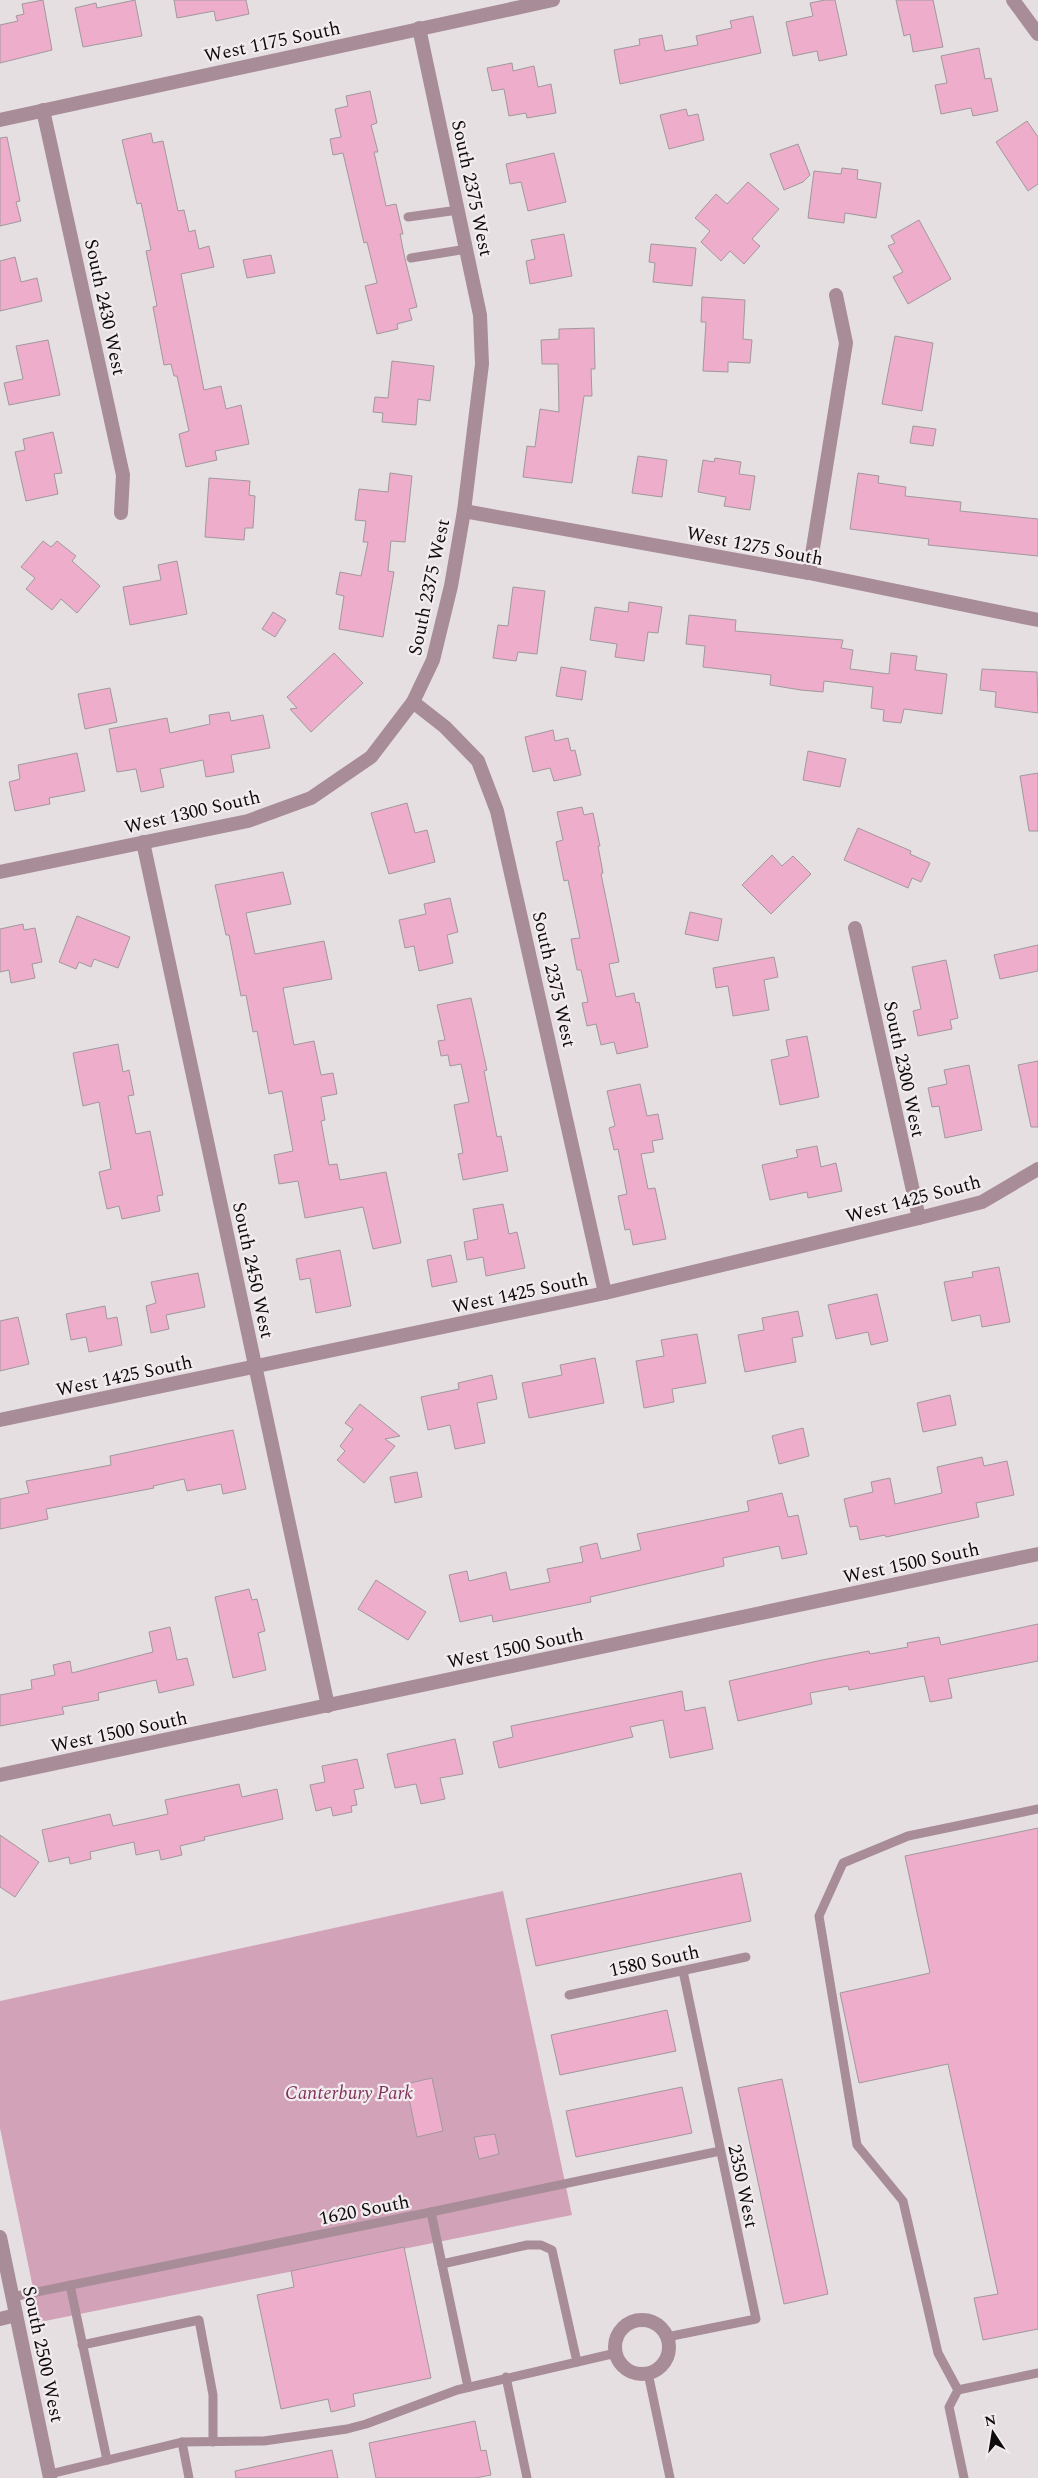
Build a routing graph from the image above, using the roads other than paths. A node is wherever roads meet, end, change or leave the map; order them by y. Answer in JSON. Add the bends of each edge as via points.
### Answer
{"nodes":[{"id":1,"x":553,"y":0,"type":"edge"},
{"id":2,"x":1013,"y":0,"type":"edge"},
{"id":3,"x":419,"y":28,"type":"junction"},
{"id":4,"x":1038,"y":34,"type":"edge"},
{"id":5,"x":43,"y":110,"type":"junction"},
{"id":6,"x":0,"y":120,"type":"edge"},
{"id":7,"x":458,"y":210,"type":"junction"},
{"id":8,"x":408,"y":218,"type":"dead end"},
{"id":9,"x":467,"y":249,"type":"junction"},
{"id":10,"x":411,"y":258,"type":"dead end"},
{"id":11,"x":836,"y":295,"type":"dead end"},
{"id":12,"x":464,"y":511,"type":"junction"},
{"id":13,"x":121,"y":513,"type":"dead end"},
{"id":14,"x":809,"y":573,"type":"junction"},
{"id":15,"x":1038,"y":620,"type":"edge"},
{"id":16,"x":413,"y":702,"type":"junction"},
{"id":17,"x":143,"y":842,"type":"junction"},
{"id":18,"x":0,"y":872,"type":"edge"},
{"id":19,"x":856,"y":928,"type":"dead end"},
{"id":20,"x":1038,"y":1169,"type":"edge"},
{"id":21,"x":919,"y":1218,"type":"junction"},
{"id":22,"x":606,"y":1293,"type":"junction"},
{"id":23,"x":256,"y":1368,"type":"junction"},
{"id":24,"x":0,"y":1420,"type":"edge"},
{"id":25,"x":1038,"y":1554,"type":"edge"},
{"id":26,"x":328,"y":1706,"type":"junction"},
{"id":27,"x":0,"y":1775,"type":"edge"},
{"id":28,"x":1038,"y":1809,"type":"edge"},
{"id":29,"x":746,"y":1958,"type":"dead end"},
{"id":30,"x":683,"y":1971,"type":"junction"},
{"id":31,"x":569,"y":1995,"type":"dead end"},
{"id":32,"x":720,"y":2151,"type":"junction"},
{"id":33,"x":430,"y":2212,"type":"junction"},
{"id":34,"x":0,"y":2237,"type":"edge"},
{"id":35,"x":442,"y":2264,"type":"junction"},
{"id":36,"x":70,"y":2286,"type":"junction"},
{"id":37,"x":12,"y":2297,"type":"junction"},
{"id":38,"x":16,"y":2315,"type":"junction"},
{"id":39,"x":0,"y":2318,"type":"edge"},
{"id":40,"x":667,"y":2337,"type":"junction"},
{"id":41,"x":82,"y":2345,"type":"junction"},
{"id":42,"x":616,"y":2354,"type":"junction"},
{"id":43,"x":577,"y":2362,"type":"junction"},
{"id":44,"x":648,"y":2373,"type":"junction"},
{"id":45,"x":1038,"y":2373,"type":"edge"},
{"id":46,"x":506,"y":2377,"type":"junction"},
{"id":47,"x":468,"y":2387,"type":"junction"},
{"id":48,"x":958,"y":2390,"type":"junction"},
{"id":49,"x":182,"y":2442,"type":"junction"},
{"id":50,"x":213,"y":2442,"type":"junction"},
{"id":51,"x":107,"y":2460,"type":"junction"},
{"id":52,"x":50,"y":2476,"type":"edge"},
{"id":53,"x":189,"y":2478,"type":"edge"},
{"id":54,"x":527,"y":2478,"type":"edge"},
{"id":55,"x":670,"y":2478,"type":"edge"},
{"id":56,"x":964,"y":2478,"type":"edge"}],
"edges":[{"from":1,"to":3,"type":"street","name":"West 1175 South"},
{"from":2,"to":4,"type":"street"},
{"from":3,"to":5,"type":"street","name":"West 1175 South"},
{"from":3,"to":7,"type":"street","name":"South 2375 West"},
{"from":5,"to":6,"type":"street","name":"West 1175 South"},
{"from":5,"to":13,"type":"street","name":"South 2430 West","via":[[123,475]]},
{"from":7,"to":8,"type":"lane"},
{"from":7,"to":9,"type":"street","name":"South 2375 West"},
{"from":9,"to":10,"type":"lane"},
{"from":9,"to":12,"type":"street","name":"South 2375 West","via":[[480,316],[482,364]]},
{"from":11,"to":14,"type":"street","via":[[846,344]]},
{"from":12,"to":14,"type":"street","name":"West 1275 South"},
{"from":12,"to":16,"type":"street","name":"South 2375 West","via":[[451,586],[433,660]]},
{"from":14,"to":15,"type":"street","name":"West 1275 South"},
{"from":16,"to":17,"type":"street","name":"West 1300 South","via":[[371,757],[311,798],[248,821]]},
{"from":16,"to":22,"type":"street","name":"South 2375 West","via":[[445,727],[478,761],[497,811]]},
{"from":17,"to":18,"type":"street","name":"West 1300 South"},
{"from":17,"to":23,"type":"street","name":"South 2450 West"},
{"from":19,"to":21,"type":"street","name":"South 2300 West"},
{"from":20,"to":21,"type":"street","name":"West 1425 South","via":[[982,1202]]},
{"from":21,"to":22,"type":"street","name":"West 1425 South"},
{"from":22,"to":23,"type":"street","name":"West 1425 South"},
{"from":23,"to":24,"type":"street","name":"West 1425 South"},
{"from":23,"to":26,"type":"street","name":"South 2450 West"},
{"from":25,"to":26,"type":"street","name":"West 1500 South"},
{"from":26,"to":27,"type":"street","name":"West 1500 South"},
{"from":28,"to":48,"type":"lane","via":[[908,1836],[843,1863],[818,1916],[857,2145],[903,2201],[938,2353]]},
{"from":29,"to":30,"type":"lane","name":"1580 South"},
{"from":30,"to":31,"type":"lane","name":"1580 South"},
{"from":30,"to":32,"type":"lane","name":"2350 West"},
{"from":32,"to":33,"type":"lane","name":"1620 South"},
{"from":32,"to":40,"type":"lane","name":"2350 West","via":[[756,2319]]},
{"from":33,"to":35,"type":"lane"},
{"from":33,"to":36,"type":"lane","name":"1620 South"},
{"from":34,"to":37,"type":"street","name":"South 2500 West"},
{"from":35,"to":43,"type":"lane","via":[[527,2245],[541,2245],[552,2250]]},
{"from":35,"to":47,"type":"lane"},
{"from":36,"to":37,"type":"lane","name":"1620 South"},
{"from":36,"to":41,"type":"lane"},
{"from":37,"to":38,"type":"street","name":"South 2500 West"},
{"from":38,"to":39,"type":"street"},
{"from":38,"to":52,"type":"street","name":"South 2500 West"},
{"from":40,"to":42,"type":"street","via":[[656,2324],[639,2320],[620,2331],[615,2342]]},
{"from":40,"to":44,"type":"street","via":[[666,2359]]},
{"from":41,"to":50,"type":"lane","via":[[199,2320],[213,2395]]},
{"from":41,"to":51,"type":"lane"},
{"from":42,"to":43,"type":"lane"},
{"from":42,"to":44,"type":"street","via":[[628,2370]]},
{"from":43,"to":46,"type":"lane"},
{"from":44,"to":55,"type":"lane"},
{"from":45,"to":48,"type":"lane"},
{"from":46,"to":47,"type":"lane"},
{"from":46,"to":54,"type":"lane"},
{"from":47,"to":50,"type":"lane","via":[[347,2429],[264,2441]]},
{"from":48,"to":56,"type":"lane","via":[[949,2407]]},
{"from":49,"to":50,"type":"lane"},
{"from":49,"to":51,"type":"lane"},
{"from":49,"to":53,"type":"lane"},
{"from":51,"to":52,"type":"lane"}]}
